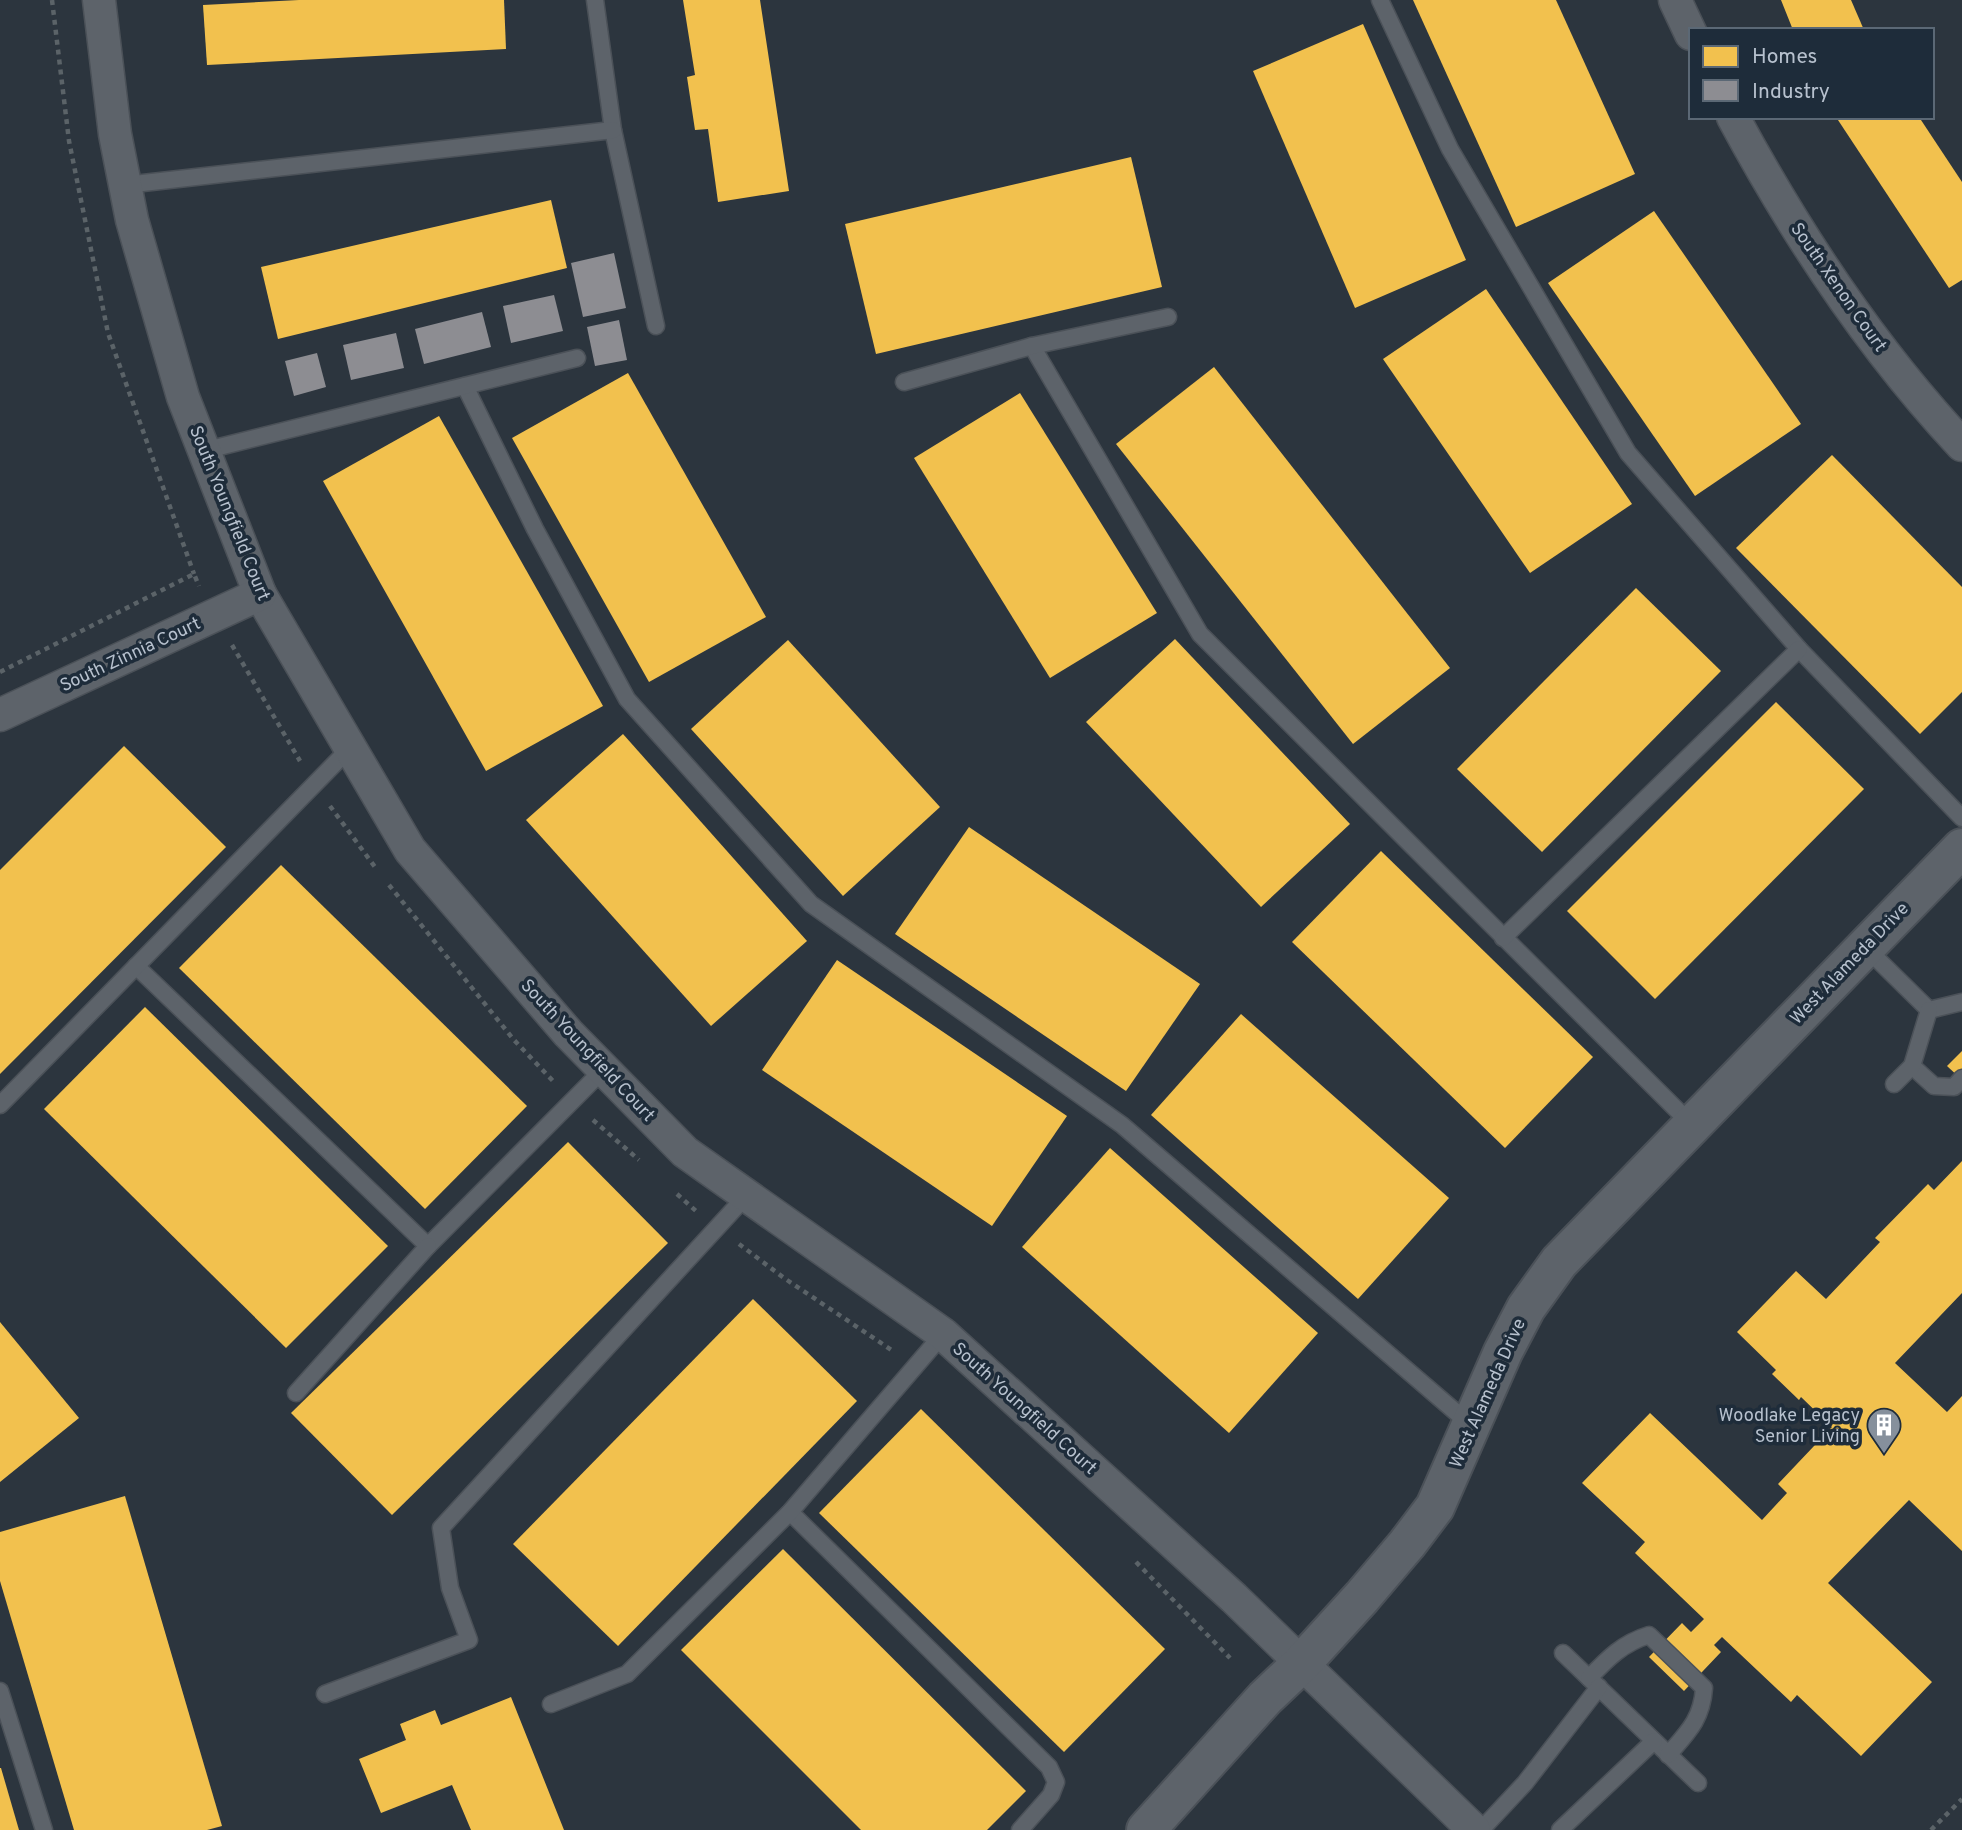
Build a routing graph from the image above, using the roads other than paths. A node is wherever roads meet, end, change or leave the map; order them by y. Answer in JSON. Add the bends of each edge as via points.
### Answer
{"nodes":[{"id":1,"x":99,"y":0,"type":"edge"},
{"id":2,"x":595,"y":0,"type":"edge"},
{"id":3,"x":1380,"y":0,"type":"edge"},
{"id":4,"x":1675,"y":0,"type":"edge"},
{"id":5,"x":1689,"y":30,"type":"edge"},
{"id":6,"x":1734,"y":119,"type":"edge"},
{"id":7,"x":613,"y":130,"type":"junction"},
{"id":8,"x":125,"y":185,"type":"junction"},
{"id":9,"x":1168,"y":317,"type":"dead end"},
{"id":10,"x":656,"y":326,"type":"dead end"},
{"id":11,"x":1032,"y":346,"type":"junction"},
{"id":12,"x":577,"y":358,"type":"dead end"},
{"id":13,"x":904,"y":382,"type":"dead end"},
{"id":14,"x":465,"y":386,"type":"junction"},
{"id":15,"x":1962,"y":445,"type":"edge"},
{"id":16,"x":204,"y":451,"type":"junction"},
{"id":17,"x":260,"y":594,"type":"junction"},
{"id":18,"x":1800,"y":649,"type":"junction"},
{"id":19,"x":0,"y":715,"type":"edge"},
{"id":20,"x":350,"y":747,"type":"junction"},
{"id":21,"x":1962,"y":818,"type":"edge"},
{"id":22,"x":1962,"y":848,"type":"edge"},
{"id":23,"x":1503,"y":938,"type":"junction"},
{"id":24,"x":1865,"y":947,"type":"junction"},
{"id":25,"x":136,"y":966,"type":"junction"},
{"id":26,"x":1962,"y":1002,"type":"edge"},
{"id":27,"x":1929,"y":1010,"type":"junction"},
{"id":28,"x":1912,"y":1066,"type":"junction"},
{"id":29,"x":604,"y":1069,"type":"junction"},
{"id":30,"x":1962,"y":1078,"type":"edge"},
{"id":31,"x":1894,"y":1084,"type":"dead end"},
{"id":32,"x":0,"y":1105,"type":"edge"},
{"id":33,"x":1691,"y":1125,"type":"junction"},
{"id":34,"x":747,"y":1195,"type":"junction"},
{"id":35,"x":428,"y":1246,"type":"junction"},
{"id":36,"x":943,"y":1334,"type":"junction"},
{"id":37,"x":296,"y":1393,"type":"dead end"},
{"id":38,"x":1472,"y":1426,"type":"junction"},
{"id":39,"x":790,"y":1512,"type":"junction"},
{"id":40,"x":1563,"y":1653,"type":"dead end"},
{"id":41,"x":1301,"y":1664,"type":"junction"},
{"id":42,"x":1594,"y":1683,"type":"junction"},
{"id":43,"x":0,"y":1691,"type":"edge"},
{"id":44,"x":325,"y":1694,"type":"dead end"},
{"id":45,"x":551,"y":1704,"type":"dead end"},
{"id":46,"x":1654,"y":1741,"type":"junction"},
{"id":47,"x":1668,"y":1755,"type":"junction"},
{"id":48,"x":1698,"y":1783,"type":"dead end"},
{"id":49,"x":44,"y":1830,"type":"edge"},
{"id":50,"x":1020,"y":1830,"type":"edge"},
{"id":51,"x":1146,"y":1830,"type":"edge"},
{"id":52,"x":1474,"y":1830,"type":"edge"},
{"id":53,"x":1481,"y":1830,"type":"edge"},
{"id":54,"x":1560,"y":1830,"type":"edge"}],
"edges":[{"from":1,"to":8,"type":"street","name":"South Youngfield Court"},
{"from":2,"to":7,"type":"lane"},
{"from":3,"to":18,"type":"lane","via":[[1450,149],[1628,453]]},
{"from":4,"to":5,"type":"street"},
{"from":6,"to":15,"type":"street","name":"South Xenon Court","via":[[1856,315]]},
{"from":7,"to":8,"type":"lane"},
{"from":7,"to":10,"type":"lane"},
{"from":8,"to":16,"type":"street","name":"South Youngfield Court","via":[[153,299]]},
{"from":9,"to":11,"type":"lane"},
{"from":11,"to":13,"type":"lane"},
{"from":11,"to":23,"type":"lane","via":[[1200,634]]},
{"from":12,"to":14,"type":"lane"},
{"from":14,"to":16,"type":"lane"},
{"from":14,"to":38,"type":"lane","via":[[535,529],[627,699],[811,904],[1122,1125]]},
{"from":16,"to":17,"type":"street","name":"South Youngfield Court"},
{"from":17,"to":19,"type":"street","name":"South Zinnia Court"},
{"from":17,"to":20,"type":"street","name":"South Youngfield Court"},
{"from":18,"to":21,"type":"lane"},
{"from":18,"to":23,"type":"lane"},
{"from":20,"to":25,"type":"lane"},
{"from":20,"to":29,"type":"street","name":"South Youngfield Court","via":[[410,850]]},
{"from":22,"to":24,"type":"street","name":"West Alameda Drive"},
{"from":23,"to":33,"type":"lane"},
{"from":24,"to":27,"type":"lane"},
{"from":24,"to":33,"type":"street","name":"West Alameda Drive"},
{"from":25,"to":32,"type":"lane"},
{"from":25,"to":35,"type":"lane"},
{"from":26,"to":27,"type":"lane"},
{"from":27,"to":28,"type":"lane"},
{"from":28,"to":30,"type":"lane","via":[[1934,1086],[1954,1087]]},
{"from":28,"to":31,"type":"lane"},
{"from":29,"to":34,"type":"street","name":"South Youngfield Court","via":[[685,1152]]},
{"from":29,"to":35,"type":"lane"},
{"from":33,"to":38,"type":"street","name":"West Alameda Drive","via":[[1559,1262],[1508,1341]]},
{"from":34,"to":36,"type":"street","name":"South Youngfield Court"},
{"from":34,"to":44,"type":"lane","via":[[441,1528],[450,1588],[469,1640]]},
{"from":35,"to":37,"type":"lane"},
{"from":36,"to":39,"type":"lane"},
{"from":36,"to":41,"type":"street","name":"South Youngfield Court"},
{"from":38,"to":41,"type":"street","name":"West Alameda Drive","via":[[1435,1507]]},
{"from":39,"to":45,"type":"lane","via":[[627,1674]]},
{"from":39,"to":50,"type":"lane","via":[[1049,1768],[1056,1782],[1051,1795]]},
{"from":40,"to":42,"type":"lane"},
{"from":41,"to":51,"type":"street","name":"West Alameda Drive"},
{"from":41,"to":52,"type":"street","name":"South Youngfield Court"},
{"from":42,"to":46,"type":"lane"},
{"from":42,"to":47,"type":"lane","via":[[1614,1652],[1631,1640],[1649,1635],[1660,1645],[1704,1688],[1693,1726]]},
{"from":42,"to":53,"type":"lane","via":[[1525,1783]]},
{"from":43,"to":49,"type":"lane"},
{"from":46,"to":47,"type":"lane"},
{"from":46,"to":54,"type":"lane"},
{"from":47,"to":48,"type":"lane"}]}
